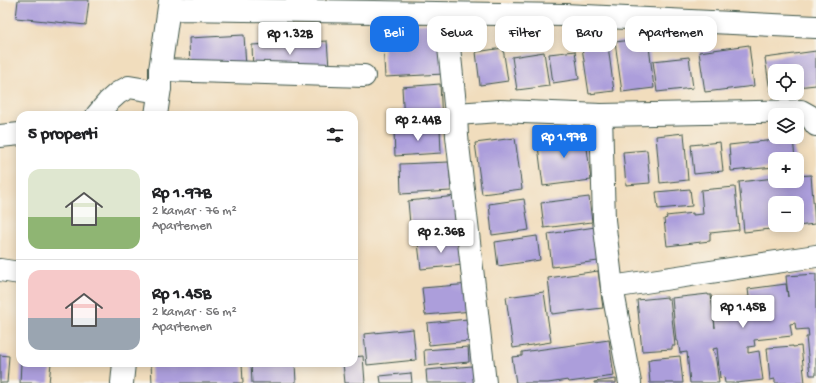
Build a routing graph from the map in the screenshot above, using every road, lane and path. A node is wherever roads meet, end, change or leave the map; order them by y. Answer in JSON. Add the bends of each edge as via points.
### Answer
{"nodes":[{"id":1,"x":173,"y":7,"type":"edge"},
{"id":2,"x":816,"y":27,"type":"edge"},
{"id":3,"x":450,"y":52,"type":"edge"},
{"id":4,"x":364,"y":76,"type":"dead end"},
{"id":5,"x":154,"y":81,"type":"junction"},
{"id":6,"x":100,"y":111,"type":"edge"},
{"id":7,"x":156,"y":111,"type":"edge"},
{"id":8,"x":456,"y":114,"type":"junction"},
{"id":9,"x":601,"y":114,"type":"junction"},
{"id":10,"x":816,"y":125,"type":"edge"},
{"id":11,"x":16,"y":134,"type":"edge"},
{"id":12,"x":0,"y":136,"type":"edge"},
{"id":13,"x":816,"y":256,"type":"edge"},
{"id":14,"x":0,"y":270,"type":"edge"},
{"id":15,"x":16,"y":272,"type":"edge"},
{"id":16,"x":612,"y":287,"type":"junction"},
{"id":17,"x":124,"y":367,"type":"edge"},
{"id":18,"x":122,"y":383,"type":"edge"},
{"id":19,"x":485,"y":383,"type":"edge"},
{"id":20,"x":630,"y":383,"type":"edge"}],
"edges":[{"from":1,"to":2,"type":"street","via":[[564,15]]},
{"from":1,"to":5,"type":"street"},
{"from":3,"to":8,"type":"street"},
{"from":4,"to":5,"type":"street","via":[[200,70]]},
{"from":5,"to":6,"type":"street","via":[[118,93]]},
{"from":5,"to":7,"type":"street"},
{"from":8,"to":9,"type":"street","via":[[500,111]]},
{"from":8,"to":19,"type":"street"},
{"from":9,"to":10,"type":"street","via":[[801,112],[810,116]]},
{"from":9,"to":16,"type":"street","via":[[604,220]]},
{"from":11,"to":12,"type":"street"},
{"from":13,"to":16,"type":"street"},
{"from":14,"to":15,"type":"street"},
{"from":16,"to":20,"type":"street"},
{"from":17,"to":18,"type":"street"}]}
